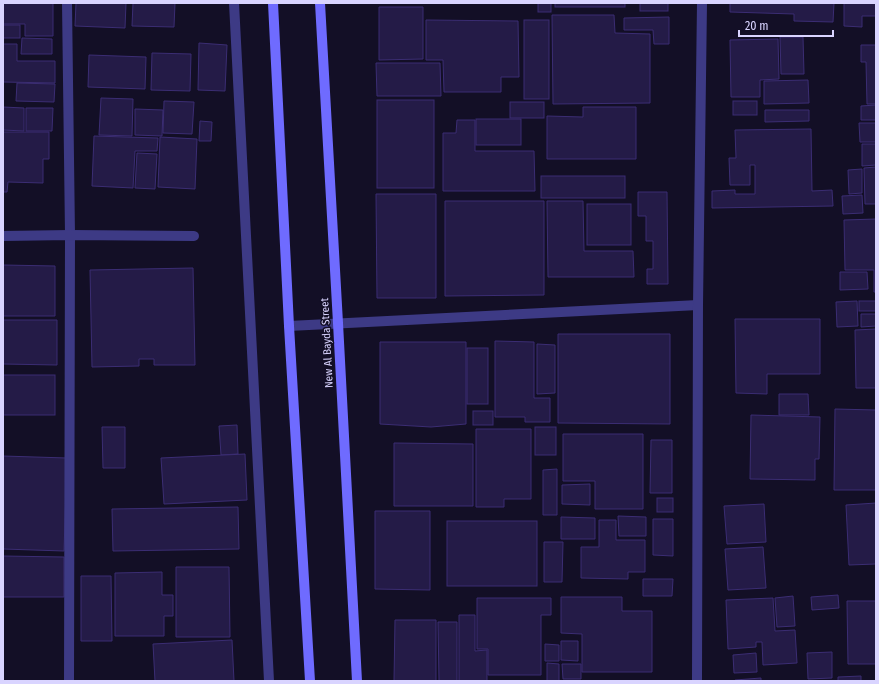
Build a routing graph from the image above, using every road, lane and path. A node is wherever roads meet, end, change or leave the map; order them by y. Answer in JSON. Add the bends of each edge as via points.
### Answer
{"nodes":[{"id":1,"x":67,"y":3,"type":"edge"},
{"id":2,"x":234,"y":3,"type":"edge"},
{"id":3,"x":273,"y":3,"type":"edge"},
{"id":4,"x":320,"y":3,"type":"edge"},
{"id":5,"x":702,"y":3,"type":"edge"},
{"id":6,"x":70,"y":235,"type":"junction"},
{"id":7,"x":3,"y":236,"type":"edge"},
{"id":8,"x":194,"y":236,"type":"dead end"},
{"id":9,"x":698,"y":305,"type":"junction"},
{"id":10,"x":338,"y":323,"type":"junction"},
{"id":11,"x":289,"y":326,"type":"junction"},
{"id":12,"x":69,"y":681,"type":"edge"},
{"id":13,"x":269,"y":681,"type":"edge"},
{"id":14,"x":310,"y":681,"type":"edge"},
{"id":15,"x":357,"y":681,"type":"edge"},
{"id":16,"x":697,"y":681,"type":"edge"}],
"edges":[{"from":1,"to":6,"type":"street"},
{"from":2,"to":13,"type":"street"},
{"from":3,"to":11,"type":"street"},
{"from":4,"to":10,"type":"street","name":"New Al Bayda Street"},
{"from":5,"to":9,"type":"street"},
{"from":6,"to":7,"type":"street"},
{"from":6,"to":8,"type":"street"},
{"from":6,"to":12,"type":"street"},
{"from":9,"to":10,"type":"street"},
{"from":9,"to":16,"type":"street"},
{"from":10,"to":11,"type":"street"},
{"from":10,"to":15,"type":"street","name":"New Al Bayda Street"},
{"from":11,"to":14,"type":"street"}]}
